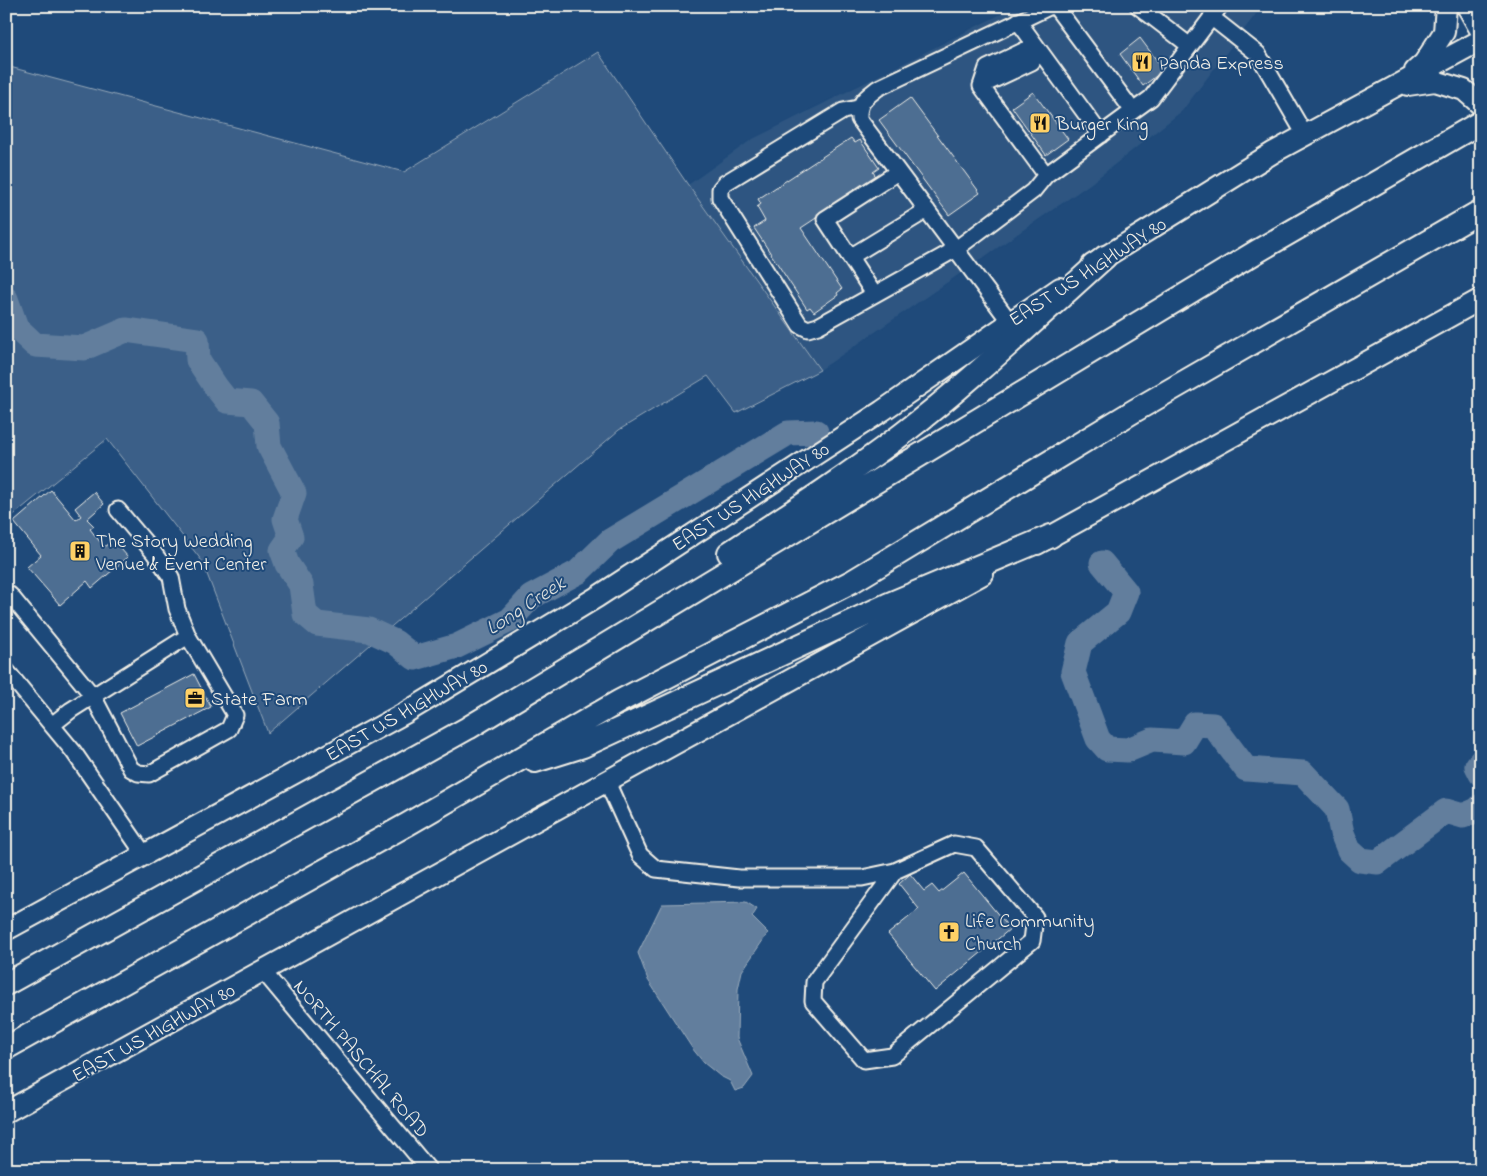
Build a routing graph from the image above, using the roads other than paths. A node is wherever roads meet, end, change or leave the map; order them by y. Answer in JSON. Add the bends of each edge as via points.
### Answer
{"nodes":[{"id":1,"x":1074,"y":6,"type":"edge"},
{"id":2,"x":1138,"y":6,"type":"edge"},
{"id":3,"x":1446,"y":6,"type":"edge"},
{"id":4,"x":1467,"y":6,"type":"edge"},
{"id":5,"x":1056,"y":9,"type":"edge"},
{"id":6,"x":1216,"y":12,"type":"edge"},
{"id":7,"x":1018,"y":21,"type":"junction"},
{"id":8,"x":1481,"y":31,"type":"edge"},
{"id":9,"x":1481,"y":40,"type":"edge"},
{"id":10,"x":1190,"y":46,"type":"junction"},
{"id":11,"x":1039,"y":50,"type":"junction"},
{"id":12,"x":1396,"y":86,"type":"junction"},
{"id":13,"x":1481,"y":105,"type":"edge"},
{"id":14,"x":858,"y":108,"type":"junction"},
{"id":15,"x":1133,"y":111,"type":"junction"},
{"id":16,"x":1473,"y":126,"type":"edge"},
{"id":17,"x":1101,"y":134,"type":"junction"},
{"id":18,"x":1306,"y":135,"type":"junction"},
{"id":19,"x":898,"y":172,"type":"junction"},
{"id":20,"x":1046,"y":175,"type":"junction"},
{"id":21,"x":927,"y":210,"type":"junction"},
{"id":22,"x":1481,"y":211,"type":"edge"},
{"id":23,"x":956,"y":249,"type":"junction"},
{"id":24,"x":850,"y":257,"type":"junction"},
{"id":25,"x":1104,"y":257,"type":"junction"},
{"id":26,"x":874,"y":294,"type":"junction"},
{"id":27,"x":1481,"y":299,"type":"edge"},
{"id":28,"x":1010,"y":322,"type":"junction"},
{"id":29,"x":118,"y":510,"type":"dead end"},
{"id":30,"x":1051,"y":536,"type":"junction"},
{"id":31,"x":6,"y":595,"type":"edge"},
{"id":32,"x":188,"y":636,"type":"junction"},
{"id":33,"x":6,"y":670,"type":"edge"},
{"id":34,"x":93,"y":696,"type":"junction"},
{"id":35,"x":52,"y":725,"type":"junction"},
{"id":36,"x":468,"y":728,"type":"junction"},
{"id":37,"x":494,"y":774,"type":"junction"},
{"id":38,"x":607,"y":782,"type":"junction"},
{"id":39,"x":144,"y":854,"type":"junction"},
{"id":40,"x":895,"y":871,"type":"junction"},
{"id":41,"x":6,"y":930,"type":"edge"},
{"id":42,"x":264,"y":971,"type":"junction"},
{"id":43,"x":6,"y":984,"type":"edge"},
{"id":44,"x":6,"y":1048,"type":"edge"},
{"id":45,"x":6,"y":1112,"type":"edge"},
{"id":46,"x":429,"y":1170,"type":"edge"}],
"edges":[{"from":1,"to":5,"type":"street"},
{"from":2,"to":10,"type":"street"},
{"from":3,"to":12,"type":"main road","via":[[1444,32],[1424,63]]},
{"from":4,"to":8,"type":"main road"},
{"from":5,"to":7,"type":"street"},
{"from":5,"to":15,"type":"street"},
{"from":6,"to":10,"type":"street"},
{"from":6,"to":18,"type":"street","via":[[1258,54]]},
{"from":7,"to":11,"type":"street"},
{"from":7,"to":14,"type":"street","via":[[878,88]]},
{"from":9,"to":12,"type":"main road","name":"EAST US HIGHWAY 80"},
{"from":10,"to":15,"type":"street","via":[[1151,98]]},
{"from":11,"to":17,"type":"street"},
{"from":11,"to":20,"type":"street","via":[[1032,62],[981,86]]},
{"from":12,"to":13,"type":"main road","via":[[1435,81],[1464,90]]},
{"from":12,"to":18,"type":"main road","name":"EAST US HIGHWAY 80"},
{"from":14,"to":19,"type":"street","via":[[860,119]]},
{"from":14,"to":26,"type":"street","via":[[843,111],[725,183],[720,189],[720,198],[800,325],[808,329],[818,326]]},
{"from":15,"to":17,"type":"street"},
{"from":16,"to":36,"type":"highway","via":[[1256,252]]},
{"from":17,"to":20,"type":"street"},
{"from":18,"to":25,"type":"main road","name":"EAST US HIGHWAY 80"},
{"from":19,"to":21,"type":"street"},
{"from":19,"to":24,"type":"street","via":[[825,219]]},
{"from":20,"to":23,"type":"street","via":[[1033,191]]},
{"from":21,"to":23,"type":"street"},
{"from":21,"to":24,"type":"street"},
{"from":22,"to":37,"type":"highway","via":[[1134,411],[853,580],[620,701]]},
{"from":23,"to":26,"type":"street"},
{"from":23,"to":28,"type":"street"},
{"from":24,"to":26,"type":"street"},
{"from":25,"to":28,"type":"main road","name":"EAST US HIGHWAY 80"},
{"from":25,"to":36,"type":"highway","via":[[969,379],[902,434],[820,493]]},
{"from":27,"to":30,"type":"main road","name":"EAST US HIGHWAY 80"},
{"from":28,"to":39,"type":"main road","name":"EAST US HIGHWAY 80","via":[[882,411],[597,597],[405,713]]},
{"from":29,"to":32,"type":"street","via":[[171,577],[177,609]]},
{"from":30,"to":37,"type":"highway","via":[[887,605],[583,746]]},
{"from":30,"to":38,"type":"main road","name":"EAST US HIGHWAY 80"},
{"from":31,"to":34,"type":"street","via":[[10,595]]},
{"from":32,"to":34,"type":"street"},
{"from":32,"to":34,"type":"street","via":[[235,716],[229,729],[149,774],[138,773],[131,769]]},
{"from":33,"to":35,"type":"street"},
{"from":34,"to":35,"type":"street"},
{"from":35,"to":39,"type":"street"},
{"from":36,"to":43,"type":"highway"},
{"from":37,"to":44,"type":"highway"},
{"from":38,"to":40,"type":"street","via":[[640,855],[656,869],[739,878],[862,878]]},
{"from":38,"to":42,"type":"main road","name":"EAST US HIGHWAY 80"},
{"from":39,"to":41,"type":"main road","name":"EAST US HIGHWAY 80"},
{"from":40,"to":40,"type":"street","via":[[954,844],[976,848],[1035,917],[1032,941],[892,1056],[864,1060],[814,1001],[814,982]]},
{"from":42,"to":45,"type":"main road","name":"EAST US HIGHWAY 80"},
{"from":42,"to":46,"type":"street","name":"NORTH PASCHAL ROAD"}]}
